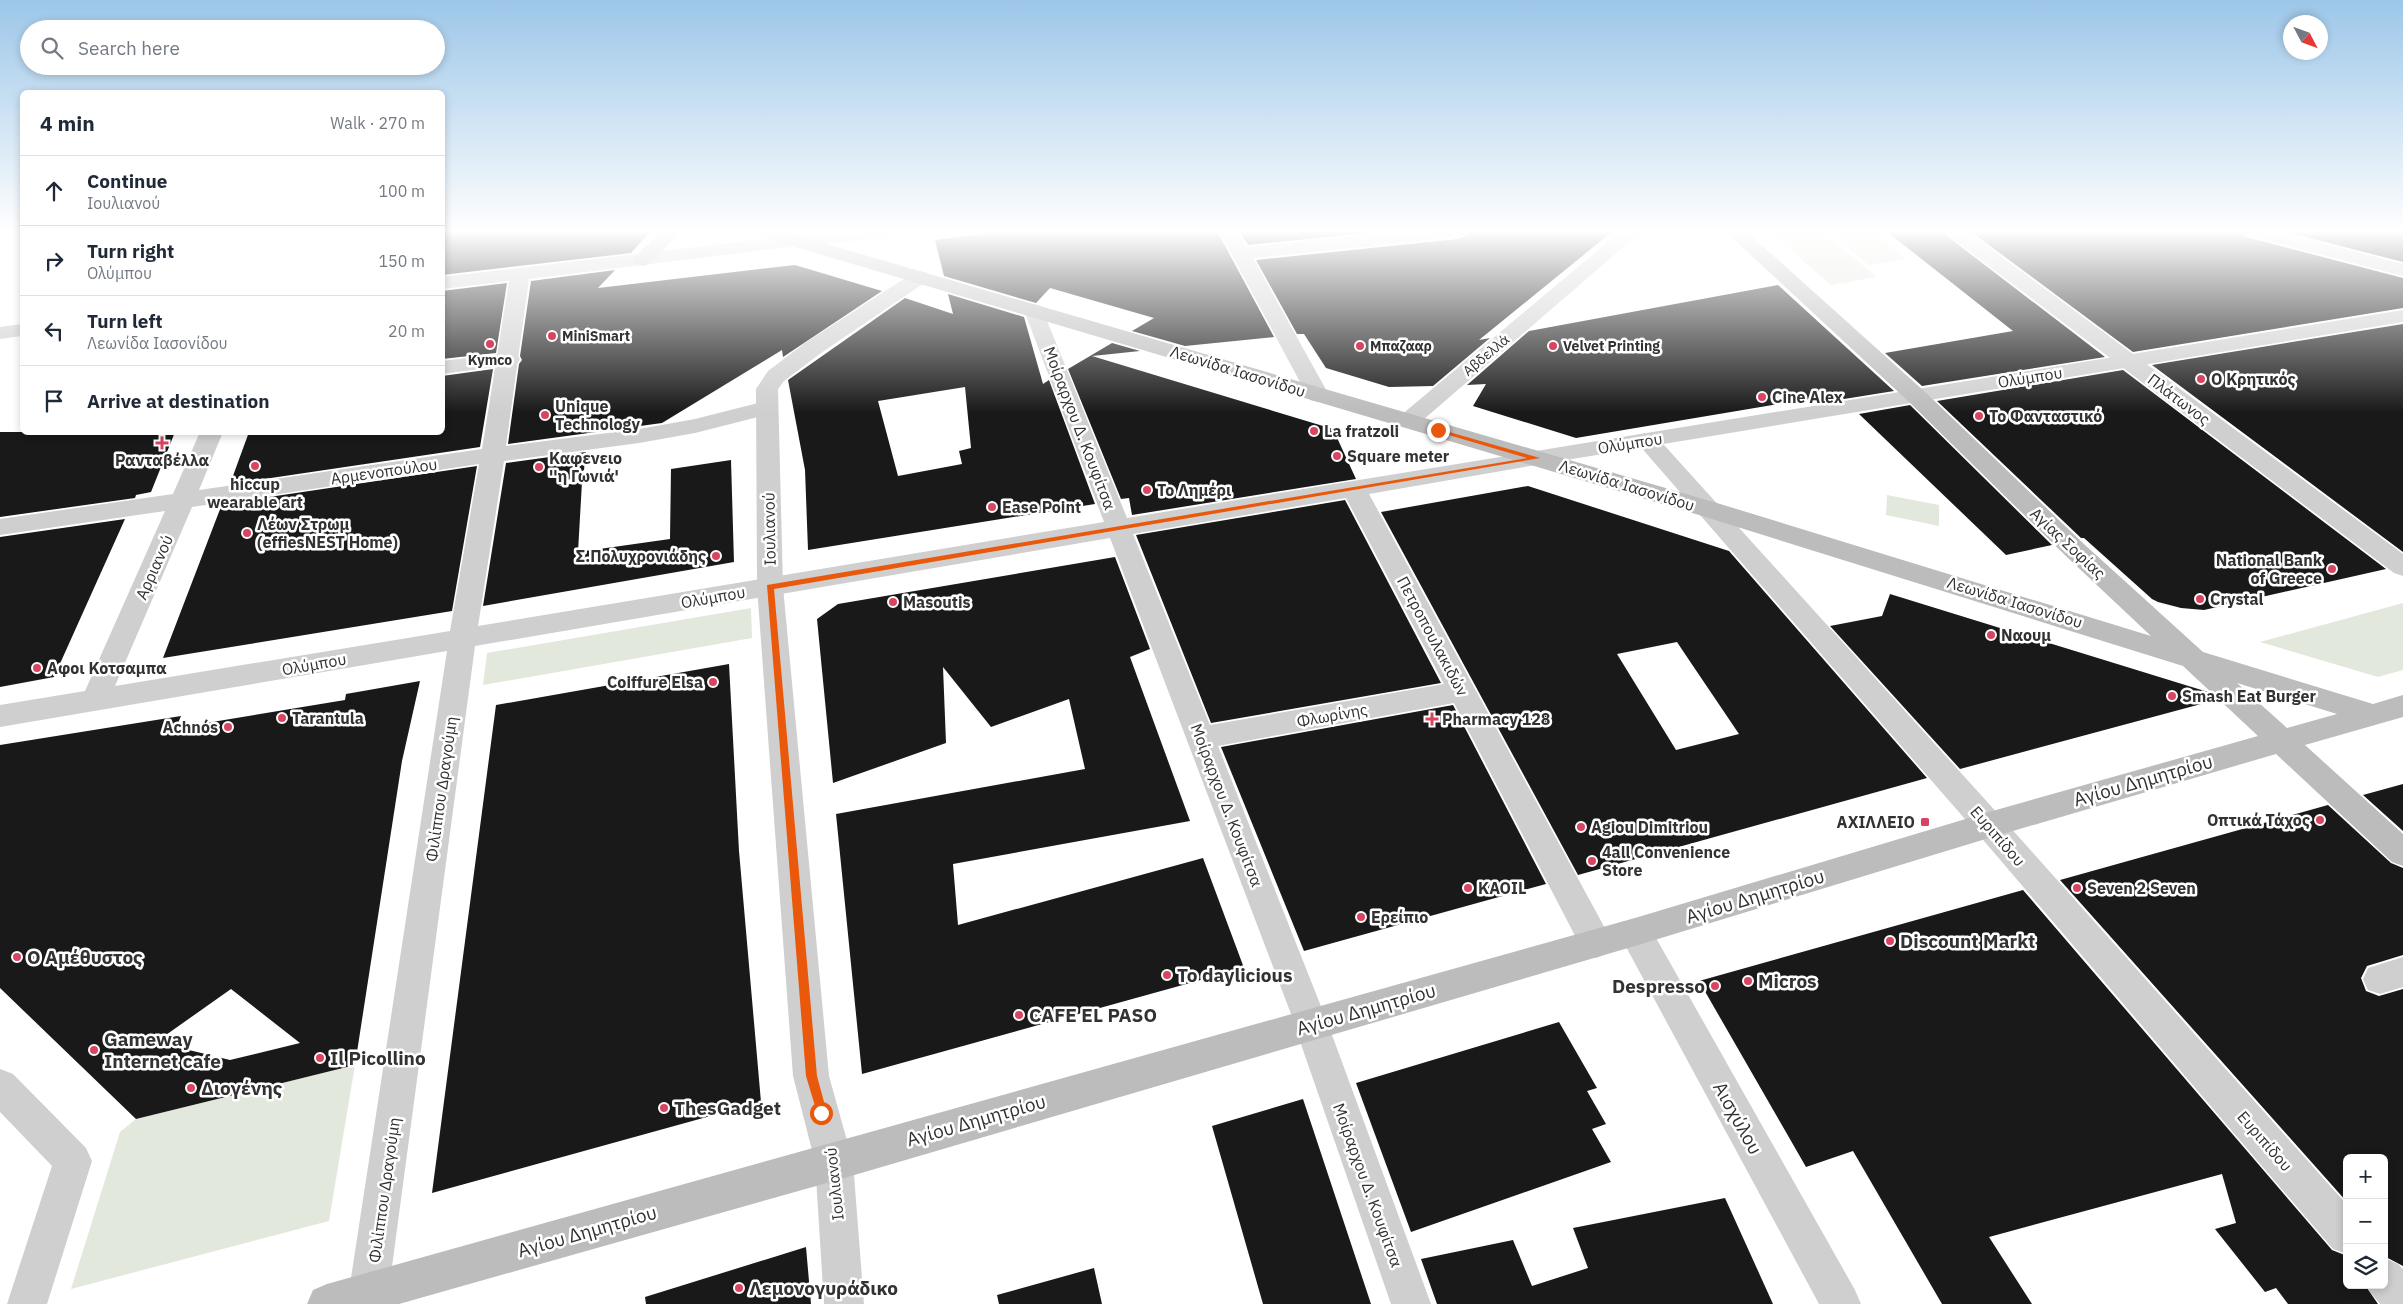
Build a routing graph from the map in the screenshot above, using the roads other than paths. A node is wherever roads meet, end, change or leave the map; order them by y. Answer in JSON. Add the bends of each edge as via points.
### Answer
{"nodes":[{"id":1,"x":518,"y":292,"type":"edge"},
{"id":2,"x":899,"y":292,"type":"edge"},
{"id":3,"x":969,"y":292,"type":"edge"},
{"id":4,"x":1261,"y":292,"type":"edge"},
{"id":5,"x":1560,"y":292,"type":"edge"},
{"id":6,"x":1802,"y":292,"type":"edge"},
{"id":7,"x":2036,"y":292,"type":"edge"},
{"id":8,"x":1034,"y":310,"type":"junction"},
{"id":9,"x":2403,"y":316,"type":"edge"},
{"id":10,"x":20,"y":330,"type":"edge"},
{"id":11,"x":0,"y":333,"type":"edge"},
{"id":12,"x":509,"y":359,"type":"junction"},
{"id":13,"x":2128,"y":361,"type":"junction"},
{"id":14,"x":445,"y":368,"type":"edge"},
{"id":15,"x":1318,"y":395,"type":"junction"},
{"id":16,"x":1916,"y":396,"type":"junction"},
{"id":17,"x":766,"y":408,"type":"junction"},
{"id":18,"x":1408,"y":421,"type":"junction"},
{"id":19,"x":211,"y":435,"type":"edge"},
{"id":20,"x":1647,"y":440,"type":"junction"},
{"id":21,"x":493,"y":455,"type":"junction"},
{"id":22,"x":1536,"y":458,"type":"junction"},
{"id":23,"x":1354,"y":489,"type":"junction"},
{"id":24,"x":183,"y":500,"type":"junction"},
{"id":25,"x":1708,"y":509,"type":"junction"},
{"id":26,"x":0,"y":527,"type":"edge"},
{"id":27,"x":1119,"y":528,"type":"junction"},
{"id":28,"x":2403,"y":568,"type":"edge"},
{"id":29,"x":770,"y":587,"type":"junction"},
{"id":30,"x":462,"y":639,"type":"junction"},
{"id":31,"x":2192,"y":658,"type":"junction"},
{"id":32,"x":1463,"y":691,"type":"junction"},
{"id":33,"x":95,"y":700,"type":"junction"},
{"id":34,"x":2403,"y":706,"type":"edge"},
{"id":35,"x":2374,"y":715,"type":"junction"},
{"id":36,"x":0,"y":716,"type":"edge"},
{"id":37,"x":1202,"y":738,"type":"junction"},
{"id":38,"x":2281,"y":741,"type":"junction"},
{"id":39,"x":1989,"y":825,"type":"junction"},
{"id":40,"x":2403,"y":853,"type":"edge"},
{"id":41,"x":1635,"y":932,"type":"junction"},
{"id":42,"x":1596,"y":943,"type":"junction"},
{"id":43,"x":1311,"y":1024,"type":"junction"},
{"id":44,"x":0,"y":1086,"type":"edge"},
{"id":45,"x":834,"y":1162,"type":"junction"},
{"id":46,"x":2343,"y":1230,"type":"edge"},
{"id":47,"x":2388,"y":1282,"type":"edge"},
{"id":48,"x":368,"y":1298,"type":"edge"},
{"id":49,"x":2403,"y":1299,"type":"edge"},
{"id":50,"x":27,"y":1304,"type":"edge"},
{"id":51,"x":327,"y":1304,"type":"edge"},
{"id":52,"x":844,"y":1304,"type":"edge"},
{"id":53,"x":1411,"y":1304,"type":"edge"},
{"id":54,"x":1842,"y":1304,"type":"edge"}],
"edges":[{"from":1,"to":12,"type":"street","name":"Φιλίππου Δραγούμη"},
{"from":2,"to":17,"type":"street","name":"Ιουλιανού","via":[[812,348],[776,376],[768,389]]},
{"from":3,"to":8,"type":"main road","name":"Λεωνίδα Ιασονίδου"},
{"from":4,"to":15,"type":"street"},
{"from":5,"to":18,"type":"street","name":"Αβδελλά"},
{"from":6,"to":16,"type":"main road","name":"Αγίας Σοφίας"},
{"from":7,"to":13,"type":"street","name":"Πλάτωνος"},
{"from":8,"to":15,"type":"main road","name":"Λεωνίδα Ιασονίδου"},
{"from":8,"to":27,"type":"street","name":"Μοίραρχου Δ. Κουφίτσα"},
{"from":9,"to":13,"type":"street","name":"Ολύμπου"},
{"from":10,"to":11,"type":"street"},
{"from":12,"to":14,"type":"street"},
{"from":12,"to":21,"type":"street","name":"Φιλίππου Δραγούμη"},
{"from":13,"to":16,"type":"street","name":"Ολύμπου"},
{"from":13,"to":28,"type":"street","name":"Πλάτωνος"},
{"from":15,"to":18,"type":"main road","name":"Λεωνίδα Ιασονίδου"},
{"from":16,"to":20,"type":"street","name":"Ολύμπου"},
{"from":16,"to":31,"type":"main road","name":"Αγίας Σοφίας"},
{"from":17,"to":21,"type":"street","name":"Αρμενοπούλου","via":[[639,436]]},
{"from":17,"to":29,"type":"street","name":"Ιουλιανού"},
{"from":18,"to":22,"type":"main road","name":"Λεωνίδα Ιασονίδου"},
{"from":19,"to":24,"type":"street","name":"Αρριανού"},
{"from":20,"to":22,"type":"street","name":"Ολύμπου"},
{"from":20,"to":25,"type":"street","name":"Ευριπίδου"},
{"from":21,"to":24,"type":"street","name":"Αρμενοπούλου"},
{"from":21,"to":30,"type":"street","name":"Φιλίππου Δραγούμη"},
{"from":22,"to":23,"type":"street","name":"Ολύμπου"},
{"from":22,"to":25,"type":"main road","name":"Λεωνίδα Ιασονίδου"},
{"from":23,"to":27,"type":"street","name":"Ολύμπου"},
{"from":23,"to":32,"type":"street","name":"Πετροπουλακιδών"},
{"from":24,"to":26,"type":"street","name":"Αρμενοπούλου"},
{"from":24,"to":33,"type":"street","name":"Αρριανού"},
{"from":25,"to":31,"type":"main road","name":"Λεωνίδα Ιασονίδου"},
{"from":25,"to":39,"type":"street","name":"Ευριπίδου"},
{"from":27,"to":29,"type":"street","name":"Ολύμπου"},
{"from":27,"to":37,"type":"street","name":"Μοίραρχου Δ. Κουφίτσα"},
{"from":29,"to":30,"type":"street","name":"Ολύμπου"},
{"from":29,"to":45,"type":"street","name":"Ιουλιανού","via":[[811,1076]]},
{"from":30,"to":33,"type":"street","name":"Ολύμπου"},
{"from":30,"to":48,"type":"street","name":"Φιλίππου Δραγούμη"},
{"from":31,"to":35,"type":"main road","name":"Λεωνίδα Ιασονίδου"},
{"from":31,"to":38,"type":"main road","name":"Αγίας Σοφίας"},
{"from":32,"to":37,"type":"street","name":"Φλωρίνης"},
{"from":32,"to":42,"type":"street","name":"Πετροπουλακιδών"},
{"from":33,"to":36,"type":"street","name":"Ολύμπου"},
{"from":34,"to":35,"type":"main road","name":"Αγίου Δημητρίου"},
{"from":35,"to":38,"type":"main road","name":"Αγίου Δημητρίου"},
{"from":37,"to":43,"type":"street","name":"Μοίραρχου Δ. Κουφίτσα"},
{"from":38,"to":39,"type":"main road","name":"Αγίου Δημητρίου"},
{"from":38,"to":40,"type":"main road","name":"Αγίας Σοφίας"},
{"from":39,"to":41,"type":"main road","name":"Αγίου Δημητρίου"},
{"from":39,"to":46,"type":"street","name":"Ευριπίδου"},
{"from":41,"to":42,"type":"main road","name":"Αγίου Δημητρίου"},
{"from":41,"to":54,"type":"street","name":"Αισχύλου"},
{"from":42,"to":43,"type":"main road","name":"Αγίου Δημητρίου"},
{"from":43,"to":45,"type":"main road","name":"Αγίου Δημητρίου"},
{"from":43,"to":53,"type":"street","name":"Μοίραρχου Δ. Κουφίτσα"},
{"from":44,"to":50,"type":"street","via":[[73,1161]]},
{"from":45,"to":48,"type":"main road","name":"Αγίου Δημητρίου"},
{"from":45,"to":52,"type":"street","name":"Ιουλιανού"},
{"from":47,"to":49,"type":"street"},
{"from":48,"to":51,"type":"main road","name":"Αγίου Δημητρίου"}]}
